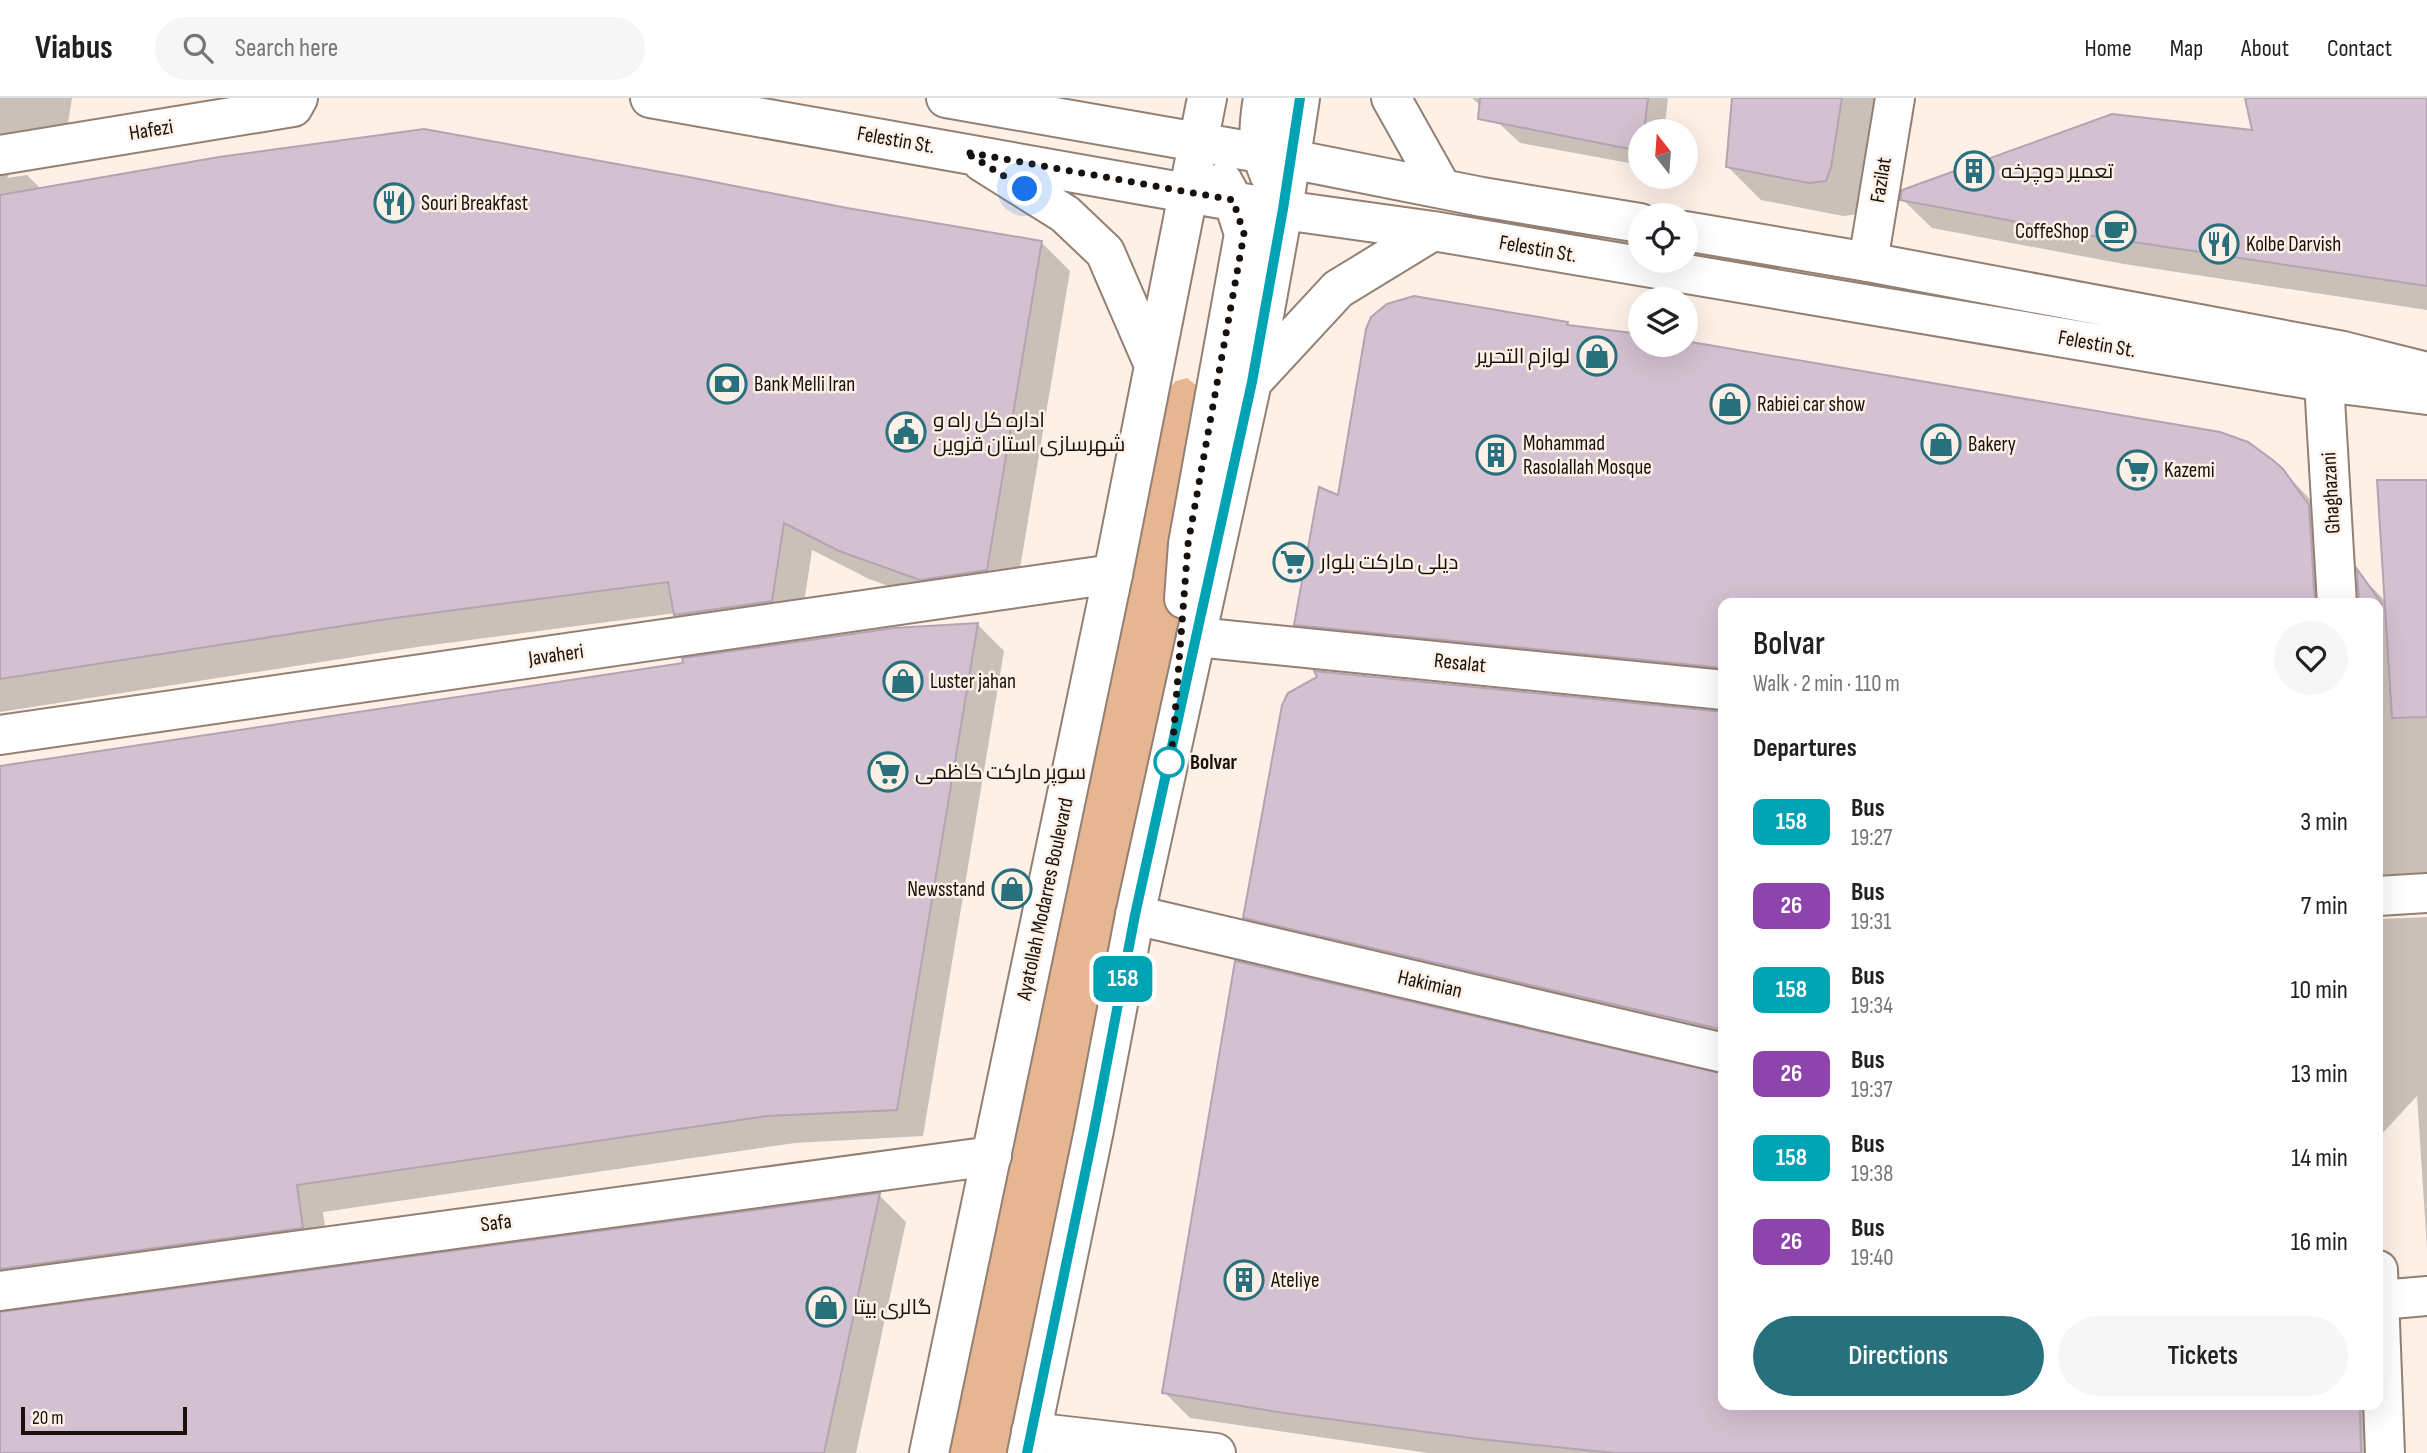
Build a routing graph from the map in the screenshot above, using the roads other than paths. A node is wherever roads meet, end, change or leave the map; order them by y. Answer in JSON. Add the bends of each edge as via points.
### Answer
{"nodes":[{"id":1,"x":298,"y":98,"type":"edge"},
{"id":2,"x":650,"y":98,"type":"edge"},
{"id":3,"x":1208,"y":98,"type":"edge"},
{"id":4,"x":1263,"y":98,"type":"edge"},
{"id":5,"x":1300,"y":98,"type":"edge"},
{"id":6,"x":1391,"y":98,"type":"edge"},
{"id":7,"x":1895,"y":98,"type":"edge"},
{"id":8,"x":969,"y":99,"type":"edge"},
{"id":9,"x":1199,"y":142,"type":"junction"},
{"id":10,"x":965,"y":152,"type":"junction"},
{"id":11,"x":0,"y":155,"type":"edge"},
{"id":12,"x":1276,"y":156,"type":"junction"},
{"id":13,"x":1441,"y":187,"type":"junction"},
{"id":14,"x":1185,"y":207,"type":"junction"},
{"id":15,"x":1283,"y":209,"type":"junction"},
{"id":16,"x":1238,"y":217,"type":"junction"},
{"id":17,"x":1628,"y":221,"type":"edge"},
{"id":18,"x":1433,"y":231,"type":"junction"},
{"id":19,"x":1698,"y":233,"type":"edge"},
{"id":20,"x":1868,"y":262,"type":"junction"},
{"id":21,"x":1153,"y":363,"type":"junction"},
{"id":22,"x":2427,"y":372,"type":"edge"},
{"id":23,"x":1252,"y":382,"type":"junction"},
{"id":24,"x":2324,"y":382,"type":"junction"},
{"id":25,"x":2427,"y":395,"type":"edge"},
{"id":26,"x":1113,"y":574,"type":"junction"},
{"id":27,"x":2337,"y":598,"type":"edge"},
{"id":28,"x":1196,"y":637,"type":"junction"},
{"id":29,"x":1718,"y":689,"type":"edge"},
{"id":30,"x":0,"y":735,"type":"edge"},
{"id":31,"x":1173,"y":741,"type":"junction"},
{"id":32,"x":2427,"y":893,"type":"edge"},
{"id":33,"x":2383,"y":895,"type":"edge"},
{"id":34,"x":1135,"y":915,"type":"junction"},
{"id":35,"x":1718,"y":1052,"type":"edge"},
{"id":36,"x":992,"y":1156,"type":"junction"},
{"id":37,"x":2383,"y":1286,"type":"edge"},
{"id":38,"x":0,"y":1291,"type":"edge"},
{"id":39,"x":2427,"y":1296,"type":"edge"},
{"id":40,"x":2383,"y":1397,"type":"edge"},
{"id":41,"x":1029,"y":1443,"type":"edge"},
{"id":42,"x":929,"y":1453,"type":"edge"},
{"id":43,"x":1216,"y":1453,"type":"edge"},
{"id":44,"x":2385,"y":1453,"type":"edge"}],
"edges":[{"from":1,"to":11,"type":"main road","name":"Hafezi","via":[[293,107]]},
{"from":2,"to":10,"type":"main road","name":"Felestin St."},
{"from":3,"to":9,"type":"main road","name":"Ayatollah Modarres Boulevard"},
{"from":4,"to":12,"type":"main road","via":[[1258,129]]},
{"from":5,"to":12,"type":"main road"},
{"from":6,"to":13,"type":"main road"},
{"from":7,"to":20,"type":"main road","name":"Fazilat"},
{"from":8,"to":9,"type":"main road","name":"Felestin St."},
{"from":9,"to":12,"type":"main road","name":"Felestin St."},
{"from":9,"to":14,"type":"main road","name":"Ayatollah Modarres Boulevard"},
{"from":9,"to":16,"type":"main road"},
{"from":10,"to":14,"type":"main road","name":"Felestin St."},
{"from":10,"to":21,"type":"main road","via":[[1065,214],[1105,253]]},
{"from":12,"to":13,"type":"main road","name":"Felestin St."},
{"from":12,"to":15,"type":"main road"},
{"from":13,"to":17,"type":"main road","name":"Felestin St."},
{"from":14,"to":16,"type":"main road","name":"Felestin St."},
{"from":14,"to":21,"type":"main road","name":"Ayatollah Modarres Boulevard"},
{"from":15,"to":16,"type":"main road","name":"Felestin St."},
{"from":15,"to":18,"type":"main road","name":"Felestin St."},
{"from":15,"to":23,"type":"main road"},
{"from":16,"to":31,"type":"main road","via":[[1188,544]]},
{"from":18,"to":23,"type":"main road","via":[[1338,289]]},
{"from":18,"to":24,"type":"main road","name":"Felestin St."},
{"from":19,"to":20,"type":"main road","name":"Felestin St."},
{"from":20,"to":22,"type":"main road","name":"Felestin St.","via":[[2343,351]]},
{"from":21,"to":26,"type":"main road","name":"Ayatollah Modarres Boulevard"},
{"from":23,"to":28,"type":"main road"},
{"from":24,"to":25,"type":"main road","name":"Felestin St."},
{"from":24,"to":27,"type":"main road","name":"Ghaghazani"},
{"from":26,"to":30,"type":"main road","name":"Javaheri"},
{"from":26,"to":36,"type":"main road","name":"Ayatollah Modarres Boulevard"},
{"from":28,"to":29,"type":"main road","name":"Resalat"},
{"from":28,"to":31,"type":"main road"},
{"from":31,"to":34,"type":"main road"},
{"from":32,"to":33,"type":"main road"},
{"from":34,"to":35,"type":"main road","name":"Hakimian"},
{"from":34,"to":41,"type":"main road"},
{"from":36,"to":38,"type":"main road","name":"Safa"},
{"from":36,"to":42,"type":"main road","name":"Ayatollah Modarres Boulevard"},
{"from":37,"to":39,"type":"main road"},
{"from":40,"to":44,"type":"main road"},
{"from":41,"to":43,"type":"main road"}]}
